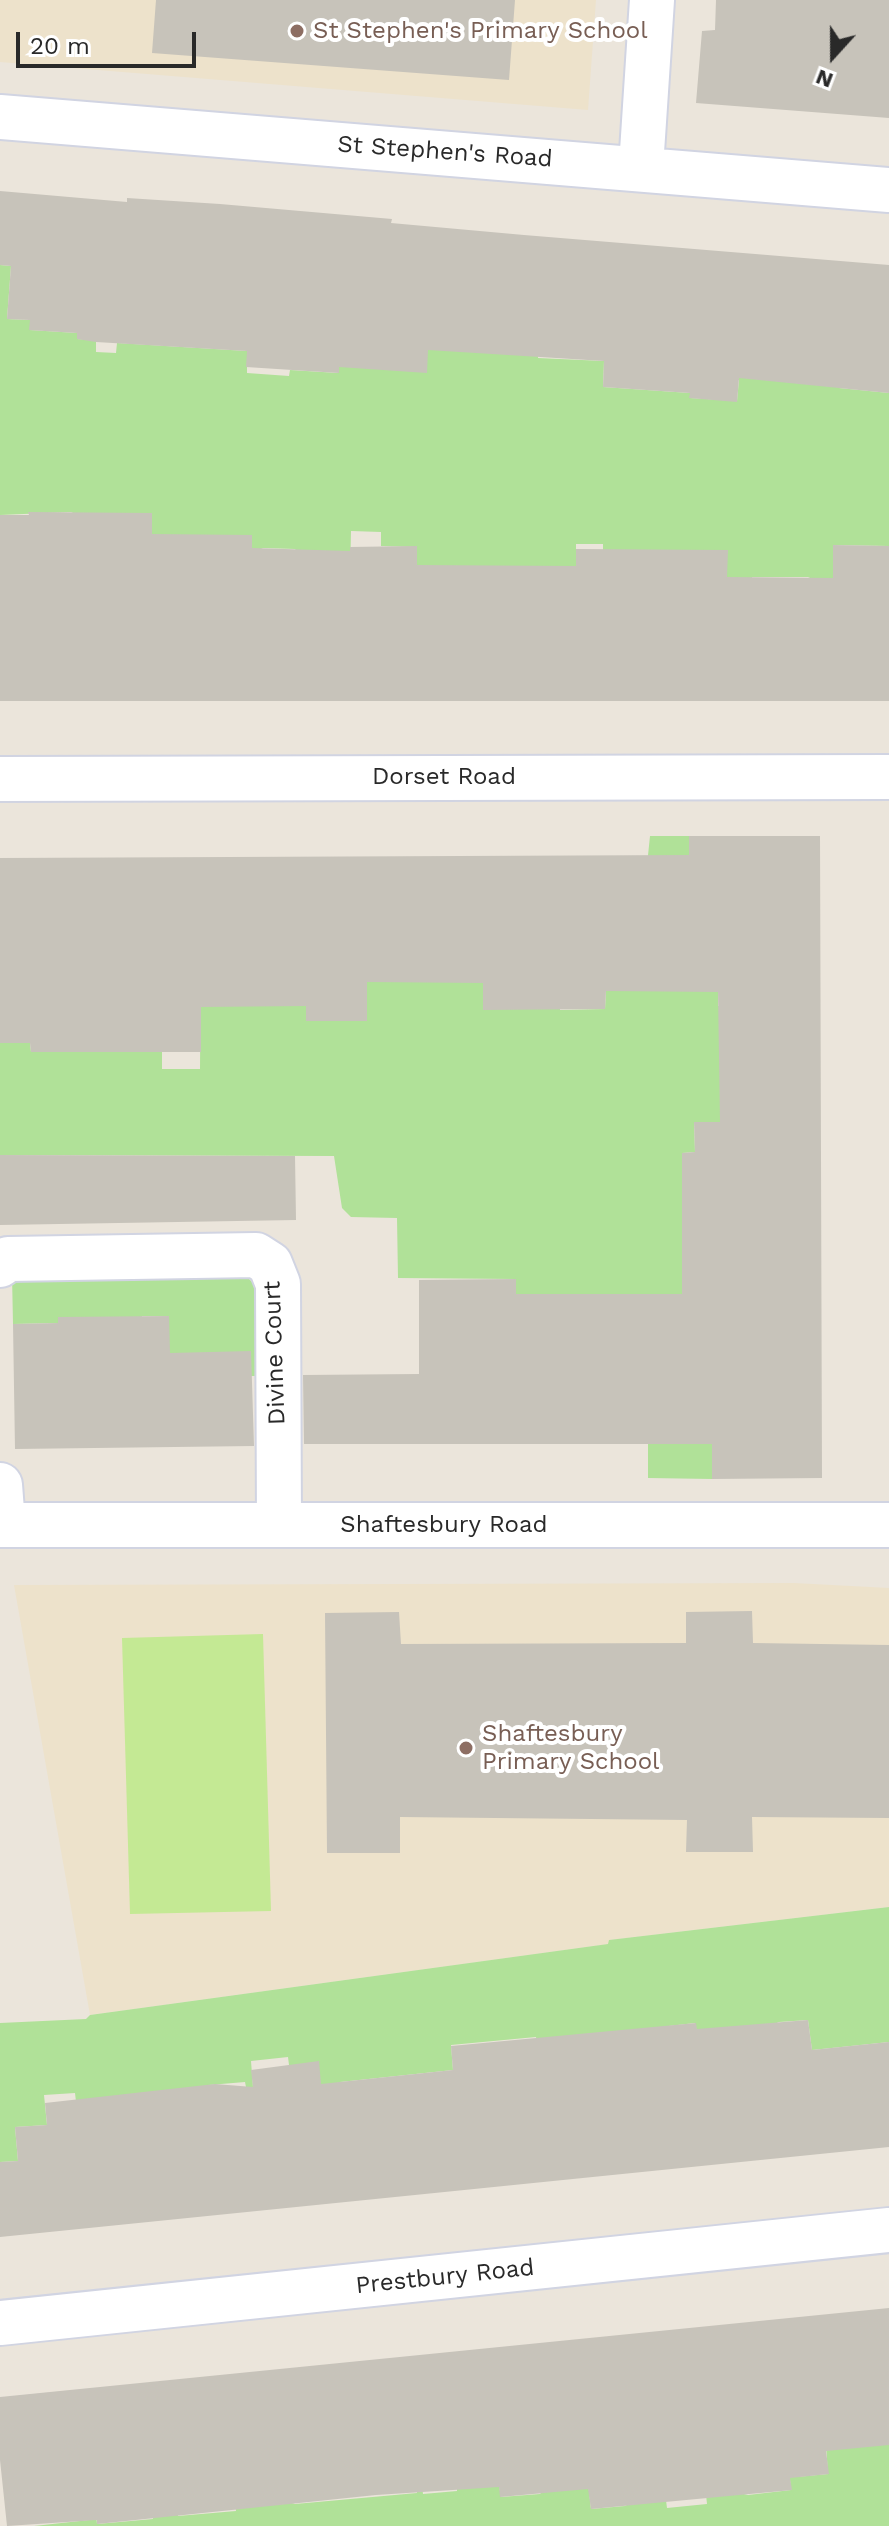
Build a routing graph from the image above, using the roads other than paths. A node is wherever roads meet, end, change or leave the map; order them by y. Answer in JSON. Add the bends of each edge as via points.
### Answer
{"nodes":[{"id":1,"x":652,"y":0,"type":"edge"},
{"id":2,"x":0,"y":117,"type":"edge"},
{"id":3,"x":641,"y":167,"type":"junction"},
{"id":4,"x":889,"y":190,"type":"edge"},
{"id":5,"x":889,"y":777,"type":"edge"},
{"id":6,"x":0,"y":779,"type":"edge"},
{"id":7,"x":0,"y":1265,"type":"edge"},
{"id":8,"x":1,"y":1511,"type":"edge"},
{"id":9,"x":279,"y":1525,"type":"junction"},
{"id":10,"x":889,"y":1525,"type":"edge"},
{"id":11,"x":889,"y":2230,"type":"edge"},
{"id":12,"x":0,"y":2323,"type":"edge"}],
"edges":[{"from":1,"to":3,"type":"street"},
{"from":2,"to":3,"type":"street","name":"St Stephen's Road"},
{"from":3,"to":4,"type":"street","name":"St Stephen's Road"},
{"from":5,"to":6,"type":"street","name":"Dorset Road"},
{"from":7,"to":9,"type":"street","name":"Divine Court","via":[[8,1259],[256,1255],[270,1264],[278,1284]]},
{"from":8,"to":9,"type":"street","name":"Shaftesbury Road"},
{"from":9,"to":10,"type":"street","name":"Shaftesbury Road"},
{"from":11,"to":12,"type":"street","name":"Prestbury Road"}]}
